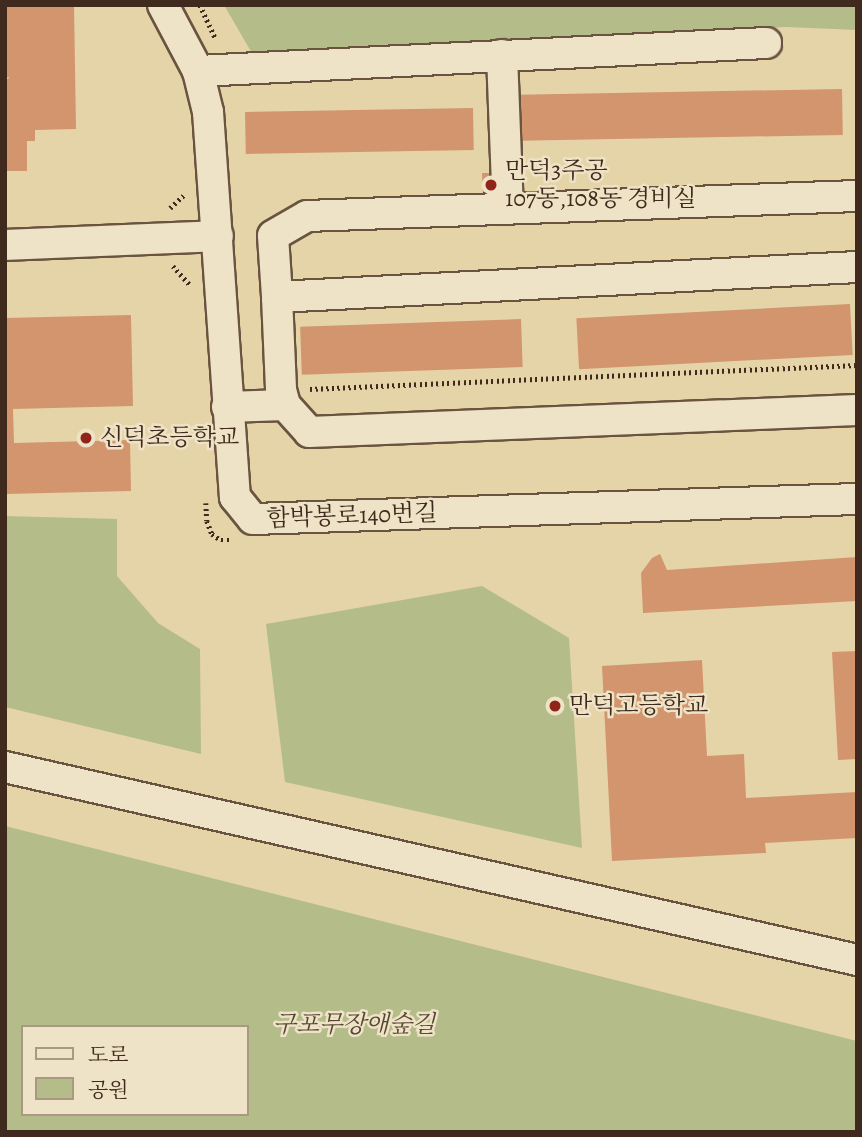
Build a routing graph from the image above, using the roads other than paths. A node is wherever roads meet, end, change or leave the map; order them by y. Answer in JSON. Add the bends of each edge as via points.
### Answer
{"nodes":[{"id":1,"x":163,"y":5,"type":"edge"},
{"id":2,"x":766,"y":43,"type":"dead end"},
{"id":3,"x":502,"y":55,"type":"junction"},
{"id":4,"x":198,"y":71,"type":"junction"},
{"id":5,"x":857,"y":196,"type":"edge"},
{"id":6,"x":508,"y":209,"type":"junction"},
{"id":7,"x":218,"y":236,"type":"junction"},
{"id":8,"x":5,"y":245,"type":"edge"},
{"id":9,"x":857,"y":267,"type":"edge"},
{"id":10,"x":277,"y":297,"type":"junction"},
{"id":11,"x":283,"y":398,"type":"junction"},
{"id":12,"x":227,"y":407,"type":"junction"},
{"id":13,"x":857,"y":410,"type":"edge"},
{"id":14,"x":857,"y":499,"type":"edge"},
{"id":15,"x":5,"y":767,"type":"edge"},
{"id":16,"x":857,"y":960,"type":"edge"}],
"edges":[{"from":1,"to":4,"type":"street","name":"함박봉로140번길"},
{"from":2,"to":3,"type":"street"},
{"from":3,"to":4,"type":"street"},
{"from":3,"to":6,"type":"street"},
{"from":4,"to":7,"type":"street","name":"함박봉로140번길","via":[[208,112]]},
{"from":5,"to":6,"type":"street"},
{"from":6,"to":10,"type":"street","via":[[307,216],[274,236]]},
{"from":7,"to":8,"type":"street"},
{"from":7,"to":12,"type":"street","name":"함박봉로140번길"},
{"from":9,"to":10,"type":"street"},
{"from":10,"to":11,"type":"street"},
{"from":11,"to":12,"type":"street"},
{"from":11,"to":13,"type":"street","via":[[309,432]]},
{"from":12,"to":14,"type":"street","name":"함박봉로140번길","via":[[235,497],[253,519]]},
{"from":15,"to":16,"type":"street"}]}
